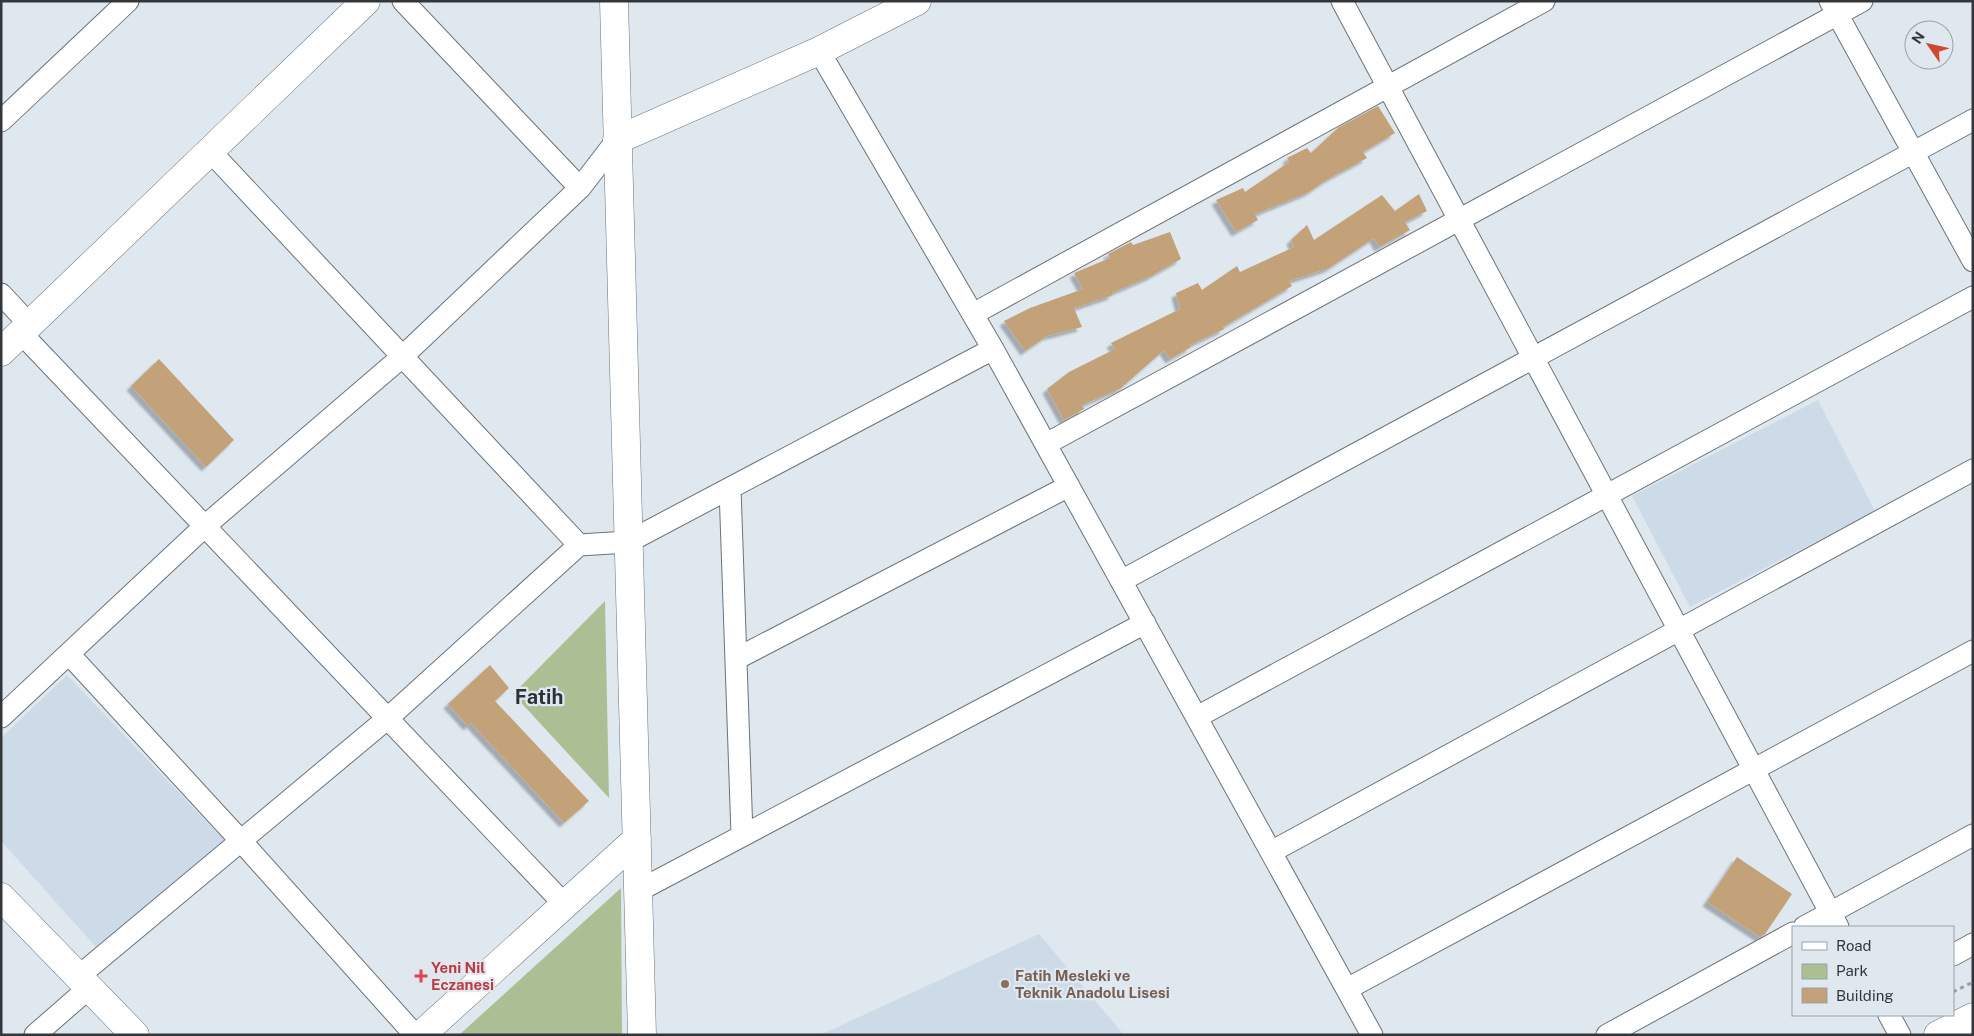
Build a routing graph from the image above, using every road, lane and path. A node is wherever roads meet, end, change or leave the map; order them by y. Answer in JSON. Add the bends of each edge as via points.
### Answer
{"nodes":[{"id":1,"x":128,"y":1,"type":"edge"},
{"id":2,"x":366,"y":1,"type":"edge"},
{"id":3,"x":403,"y":1,"type":"edge"},
{"id":4,"x":614,"y":1,"type":"edge"},
{"id":5,"x":917,"y":1,"type":"edge"},
{"id":6,"x":1342,"y":1,"type":"edge"},
{"id":7,"x":1544,"y":1,"type":"edge"},
{"id":8,"x":1862,"y":1,"type":"edge"},
{"id":9,"x":1834,"y":8,"type":"edge"},
{"id":10,"x":819,"y":51,"type":"junction"},
{"id":11,"x":1387,"y":86,"type":"junction"},
{"id":12,"x":1973,"y":120,"type":"edge"},
{"id":13,"x":1,"y":121,"type":"edge"},
{"id":14,"x":617,"y":140,"type":"junction"},
{"id":15,"x":210,"y":151,"type":"junction"},
{"id":16,"x":1912,"y":152,"type":"junction"},
{"id":17,"x":580,"y":188,"type":"junction"},
{"id":18,"x":1459,"y":220,"type":"junction"},
{"id":19,"x":1973,"y":260,"type":"edge"},
{"id":20,"x":1,"y":294,"type":"edge"},
{"id":21,"x":1973,"y":297,"type":"edge"},
{"id":22,"x":973,"y":314,"type":"junction"},
{"id":23,"x":25,"y":329,"type":"junction"},
{"id":24,"x":993,"y":348,"type":"junction"},
{"id":25,"x":1,"y":352,"type":"edge"},
{"id":26,"x":403,"y":356,"type":"junction"},
{"id":27,"x":1533,"y":358,"type":"junction"},
{"id":28,"x":1046,"y":444,"type":"junction"},
{"id":29,"x":1973,"y":470,"type":"edge"},
{"id":30,"x":1069,"y":486,"type":"junction"},
{"id":31,"x":730,"y":488,"type":"junction"},
{"id":32,"x":1606,"y":494,"type":"junction"},
{"id":33,"x":205,"y":526,"type":"junction"},
{"id":34,"x":628,"y":542,"type":"junction"},
{"id":35,"x":579,"y":545,"type":"junction"},
{"id":36,"x":1122,"y":580,"type":"junction"},
{"id":37,"x":1145,"y":623,"type":"junction"},
{"id":38,"x":1678,"y":629,"type":"junction"},
{"id":39,"x":1973,"y":651,"type":"edge"},
{"id":40,"x":69,"y":654,"type":"junction"},
{"id":41,"x":736,"y":658,"type":"junction"},
{"id":42,"x":1,"y":717,"type":"edge"},
{"id":43,"x":1197,"y":717,"type":"junction"},
{"id":44,"x":388,"y":718,"type":"junction"},
{"id":45,"x":1753,"y":770,"type":"junction"},
{"id":46,"x":1973,"y":835,"type":"edge"},
{"id":47,"x":742,"y":836,"type":"junction"},
{"id":48,"x":637,"y":839,"type":"junction"},
{"id":49,"x":241,"y":841,"type":"junction"},
{"id":50,"x":1271,"y":852,"type":"junction"},
{"id":51,"x":638,"y":891,"type":"junction"},
{"id":52,"x":1,"y":897,"type":"edge"},
{"id":53,"x":566,"y":905,"type":"junction"},
{"id":54,"x":1834,"y":920,"type":"edge"},
{"id":55,"x":1808,"y":926,"type":"edge"},
{"id":56,"x":1792,"y":934,"type":"edge"},
{"id":57,"x":1973,"y":944,"type":"edge"},
{"id":58,"x":1954,"y":954,"type":"edge"},
{"id":59,"x":84,"y":981,"type":"junction"},
{"id":60,"x":1973,"y":982,"type":"edge"},
{"id":61,"x":1347,"y":990,"type":"junction"},
{"id":62,"x":1954,"y":992,"type":"edge"},
{"id":63,"x":1890,"y":1016,"type":"edge"},
{"id":64,"x":1973,"y":1017,"type":"edge"},
{"id":65,"x":35,"y":1035,"type":"edge"},
{"id":66,"x":135,"y":1035,"type":"edge"},
{"id":67,"x":415,"y":1035,"type":"edge"},
{"id":68,"x":421,"y":1035,"type":"edge"},
{"id":69,"x":642,"y":1035,"type":"edge"},
{"id":70,"x":1372,"y":1035,"type":"edge"},
{"id":71,"x":1607,"y":1035,"type":"edge"},
{"id":72,"x":1900,"y":1035,"type":"edge"},
{"id":73,"x":1938,"y":1035,"type":"edge"}],
"edges":[{"from":1,"to":13,"type":"street"},
{"from":2,"to":15,"type":"street"},
{"from":3,"to":17,"type":"street"},
{"from":4,"to":14,"type":"street"},
{"from":5,"to":10,"type":"street"},
{"from":6,"to":11,"type":"street"},
{"from":7,"to":11,"type":"street"},
{"from":8,"to":9,"type":"street"},
{"from":9,"to":16,"type":"street"},
{"from":9,"to":18,"type":"street"},
{"from":10,"to":14,"type":"street"},
{"from":10,"to":22,"type":"street"},
{"from":11,"to":18,"type":"street"},
{"from":11,"to":22,"type":"street"},
{"from":12,"to":16,"type":"street"},
{"from":14,"to":17,"type":"street"},
{"from":14,"to":34,"type":"street"},
{"from":15,"to":23,"type":"street"},
{"from":15,"to":26,"type":"street"},
{"from":16,"to":19,"type":"street"},
{"from":16,"to":27,"type":"street"},
{"from":17,"to":26,"type":"street"},
{"from":18,"to":27,"type":"street"},
{"from":18,"to":28,"type":"street"},
{"from":20,"to":23,"type":"street"},
{"from":21,"to":32,"type":"street"},
{"from":22,"to":24,"type":"street"},
{"from":23,"to":25,"type":"street"},
{"from":23,"to":33,"type":"street"},
{"from":24,"to":28,"type":"street"},
{"from":24,"to":31,"type":"street"},
{"from":26,"to":33,"type":"street"},
{"from":26,"to":35,"type":"street"},
{"from":27,"to":32,"type":"street"},
{"from":27,"to":36,"type":"street"},
{"from":28,"to":30,"type":"street"},
{"from":29,"to":38,"type":"street"},
{"from":30,"to":36,"type":"street"},
{"from":30,"to":41,"type":"street"},
{"from":31,"to":34,"type":"street"},
{"from":31,"to":41,"type":"street"},
{"from":32,"to":38,"type":"street"},
{"from":32,"to":43,"type":"street"},
{"from":33,"to":40,"type":"street"},
{"from":33,"to":44,"type":"street"},
{"from":34,"to":35,"type":"street"},
{"from":34,"to":48,"type":"street"},
{"from":35,"to":44,"type":"street"},
{"from":36,"to":37,"type":"street"},
{"from":37,"to":43,"type":"street"},
{"from":37,"to":47,"type":"street"},
{"from":38,"to":45,"type":"street"},
{"from":38,"to":50,"type":"street"},
{"from":39,"to":45,"type":"street"},
{"from":40,"to":42,"type":"street"},
{"from":40,"to":49,"type":"street"},
{"from":41,"to":47,"type":"street"},
{"from":43,"to":50,"type":"street"},
{"from":44,"to":49,"type":"street"},
{"from":44,"to":53,"type":"street"},
{"from":45,"to":54,"type":"street"},
{"from":45,"to":61,"type":"street"},
{"from":46,"to":54,"type":"street"},
{"from":47,"to":51,"type":"street"},
{"from":48,"to":51,"type":"street"},
{"from":48,"to":53,"type":"street"},
{"from":49,"to":59,"type":"street"},
{"from":49,"to":67,"type":"street"},
{"from":50,"to":61,"type":"street"},
{"from":51,"to":69,"type":"street"},
{"from":52,"to":59,"type":"street"},
{"from":53,"to":68,"type":"street"},
{"from":54,"to":55,"type":"street"},
{"from":56,"to":71,"type":"street"},
{"from":57,"to":58,"type":"street"},
{"from":59,"to":65,"type":"street"},
{"from":59,"to":66,"type":"street"},
{"from":60,"to":62,"type":"path"},
{"from":61,"to":70,"type":"street"},
{"from":63,"to":72,"type":"street"},
{"from":64,"to":73,"type":"street"}]}
